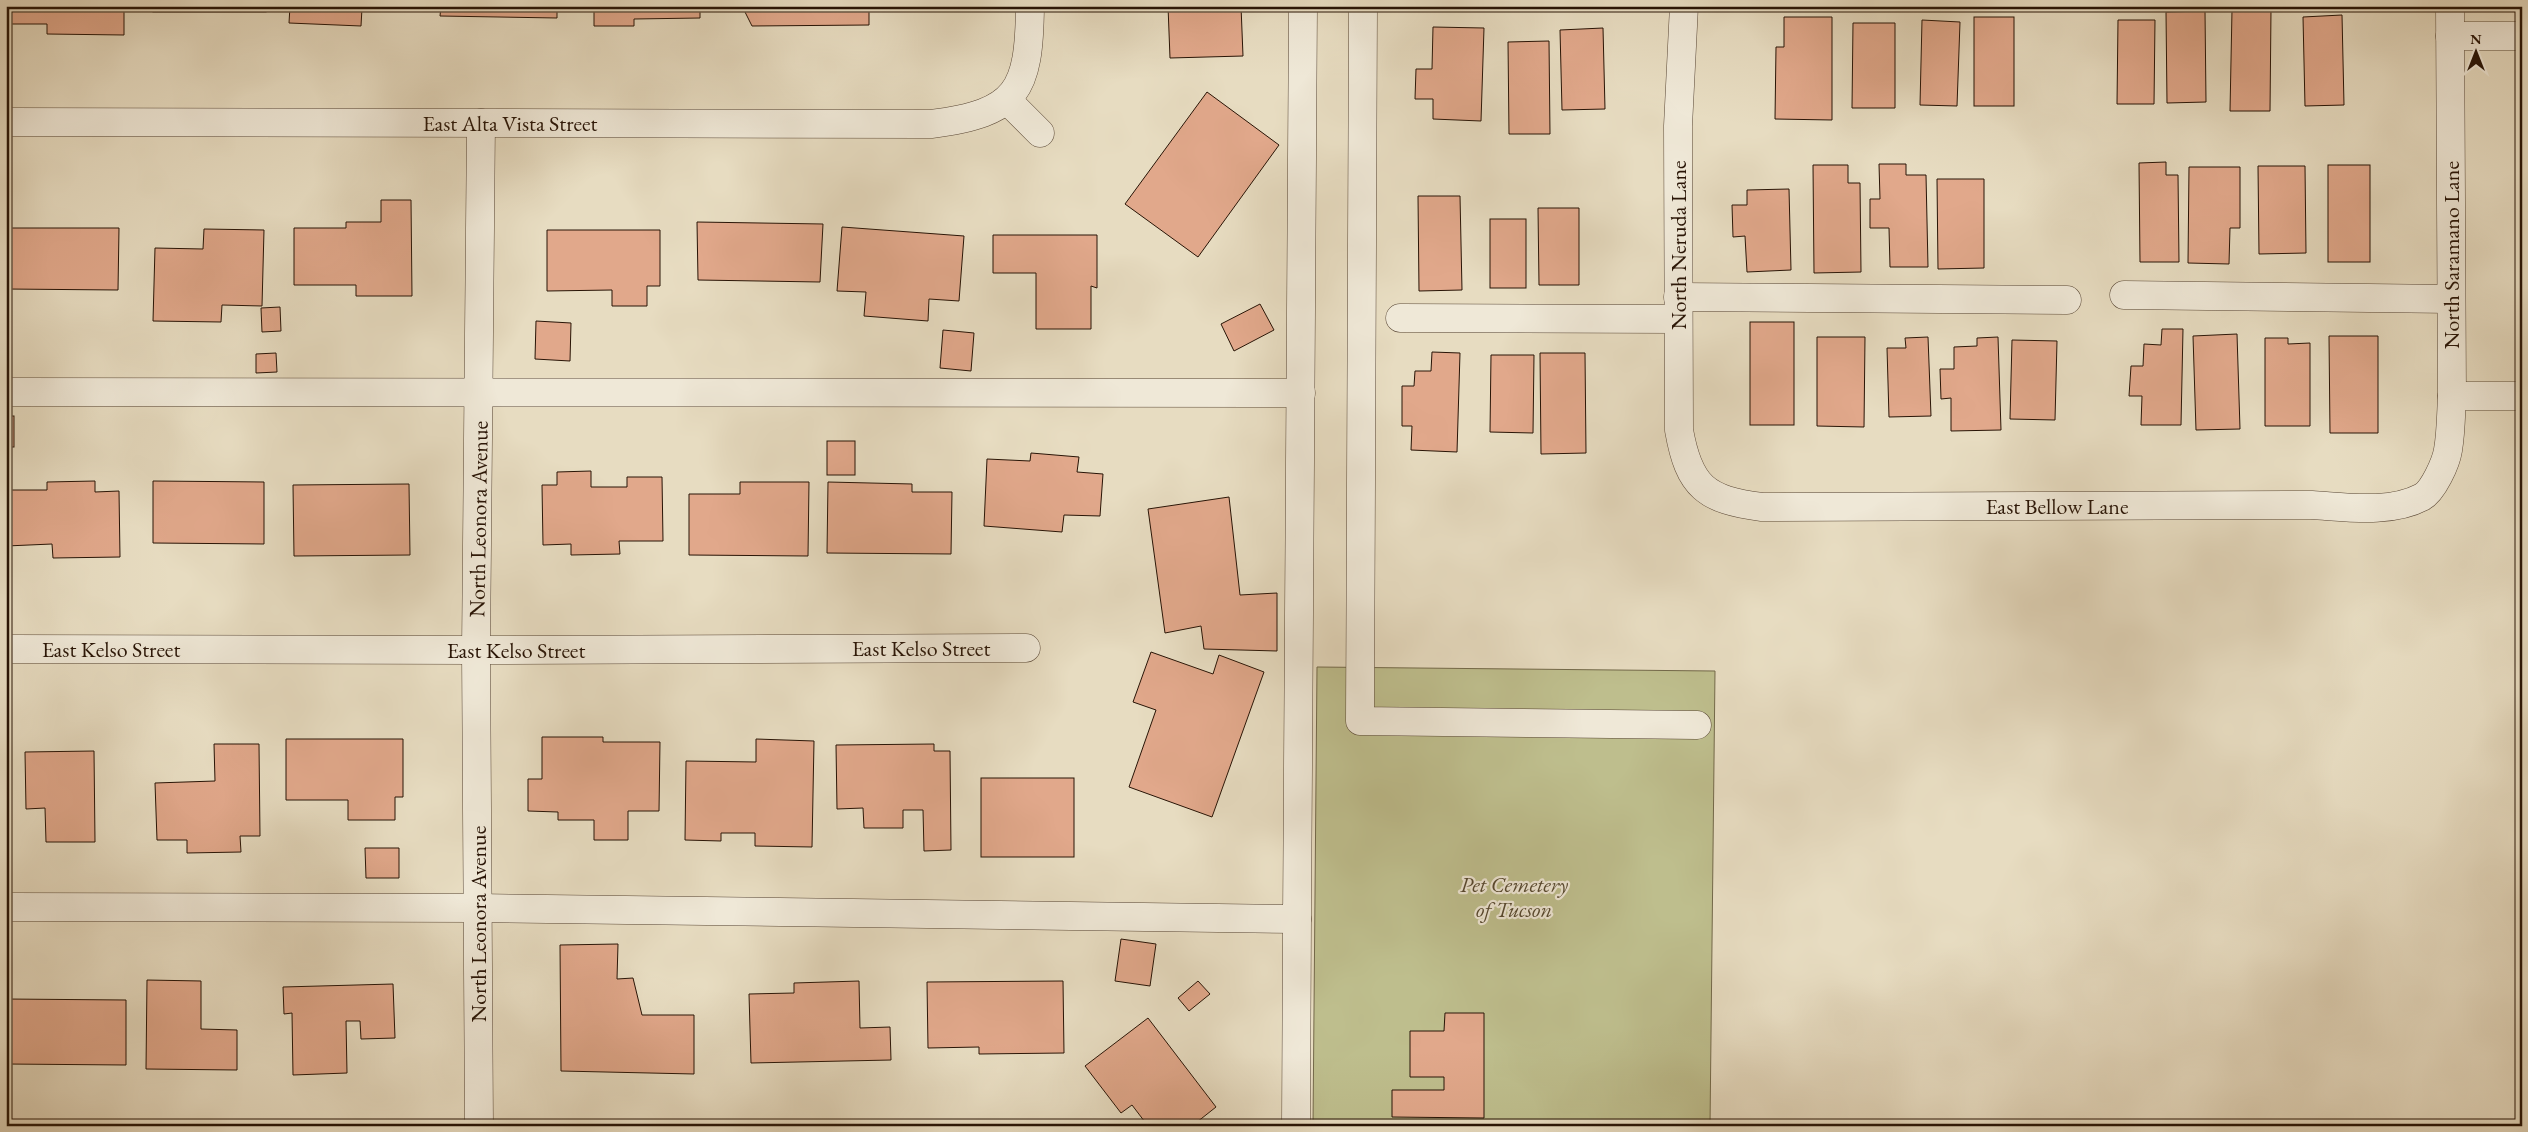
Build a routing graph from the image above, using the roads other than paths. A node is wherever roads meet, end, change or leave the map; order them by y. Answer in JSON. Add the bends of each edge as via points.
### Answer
{"nodes":[{"id":1,"x":1030,"y":6,"type":"edge"},
{"id":2,"x":1303,"y":6,"type":"edge"},
{"id":3,"x":1363,"y":6,"type":"edge"},
{"id":4,"x":1684,"y":6,"type":"edge"},
{"id":5,"x":2450,"y":6,"type":"edge"},
{"id":6,"x":2450,"y":36,"type":"junction"},
{"id":7,"x":2522,"y":36,"type":"edge"},
{"id":8,"x":1008,"y":101,"type":"junction"},
{"id":9,"x":6,"y":122,"type":"edge"},
{"id":10,"x":481,"y":123,"type":"junction"},
{"id":11,"x":1040,"y":133,"type":"dead end"},
{"id":12,"x":2124,"y":295,"type":"dead end"},
{"id":13,"x":2451,"y":299,"type":"junction"},
{"id":14,"x":2067,"y":300,"type":"dead end"},
{"id":15,"x":1678,"y":308,"type":"junction"},
{"id":16,"x":1400,"y":318,"type":"dead end"},
{"id":17,"x":6,"y":392,"type":"edge"},
{"id":18,"x":480,"y":393,"type":"junction"},
{"id":19,"x":1301,"y":393,"type":"junction"},
{"id":20,"x":2452,"y":396,"type":"junction"},
{"id":21,"x":2522,"y":396,"type":"edge"},
{"id":22,"x":1694,"y":480,"type":"joint"},
{"id":23,"x":2424,"y":496,"type":"joint"},
{"id":24,"x":1026,"y":648,"type":"dead end"},
{"id":25,"x":6,"y":649,"type":"edge"},
{"id":26,"x":476,"y":650,"type":"junction"},
{"id":27,"x":1698,"y":725,"type":"dead end"},
{"id":28,"x":6,"y":907,"type":"edge"},
{"id":29,"x":478,"y":908,"type":"junction"},
{"id":30,"x":1297,"y":919,"type":"junction"},
{"id":31,"x":479,"y":1126,"type":"edge"},
{"id":32,"x":1296,"y":1126,"type":"edge"}],
"edges":[{"from":1,"to":8,"type":"street","via":[[1028,54]]},
{"from":2,"to":19,"type":"street"},
{"from":3,"to":27,"type":"street","via":[[1360,720]]},
{"from":4,"to":15,"type":"street","name":"North Neruda Lane","via":[[1678,126]]},
{"from":5,"to":6,"type":"street","name":"North Saramano Lane"},
{"from":6,"to":7,"type":"street"},
{"from":6,"to":13,"type":"street","name":"North Saramano Lane"},
{"from":8,"to":10,"type":"street","name":"East Alta Vista Street","via":[[986,114],[931,124]]},
{"from":8,"to":11,"type":"street"},
{"from":9,"to":10,"type":"street","name":"East Alta Vista Street"},
{"from":10,"to":18,"type":"street","name":"North Leonora Avenue"},
{"from":12,"to":13,"type":"street"},
{"from":13,"to":20,"type":"street","name":"North Saramano Lane"},
{"from":14,"to":15,"type":"street"},
{"from":15,"to":16,"type":"street"},
{"from":15,"to":22,"type":"street","name":"North Neruda Lane","via":[[1679,430],[1684,458]]},
{"from":17,"to":18,"type":"street"},
{"from":18,"to":19,"type":"street"},
{"from":18,"to":26,"type":"street","name":"North Leonora Avenue"},
{"from":19,"to":30,"type":"street"},
{"from":20,"to":21,"type":"street"},
{"from":20,"to":23,"type":"street","name":"North Saramano Lane","via":[[2448,452],[2440,474]]},
{"from":22,"to":23,"type":"street","name":"East Bellow Lane","via":[[1713,495],[1738,504],[1762,507],[2370,507],[2399,505]]},
{"from":24,"to":26,"type":"street","name":"East Kelso Street"},
{"from":25,"to":26,"type":"street","name":"East Kelso Street"},
{"from":26,"to":29,"type":"street","name":"North Leonora Avenue"},
{"from":28,"to":29,"type":"street"},
{"from":29,"to":30,"type":"street"},
{"from":29,"to":31,"type":"street","name":"North Leonora Avenue"},
{"from":30,"to":32,"type":"street"}]}
